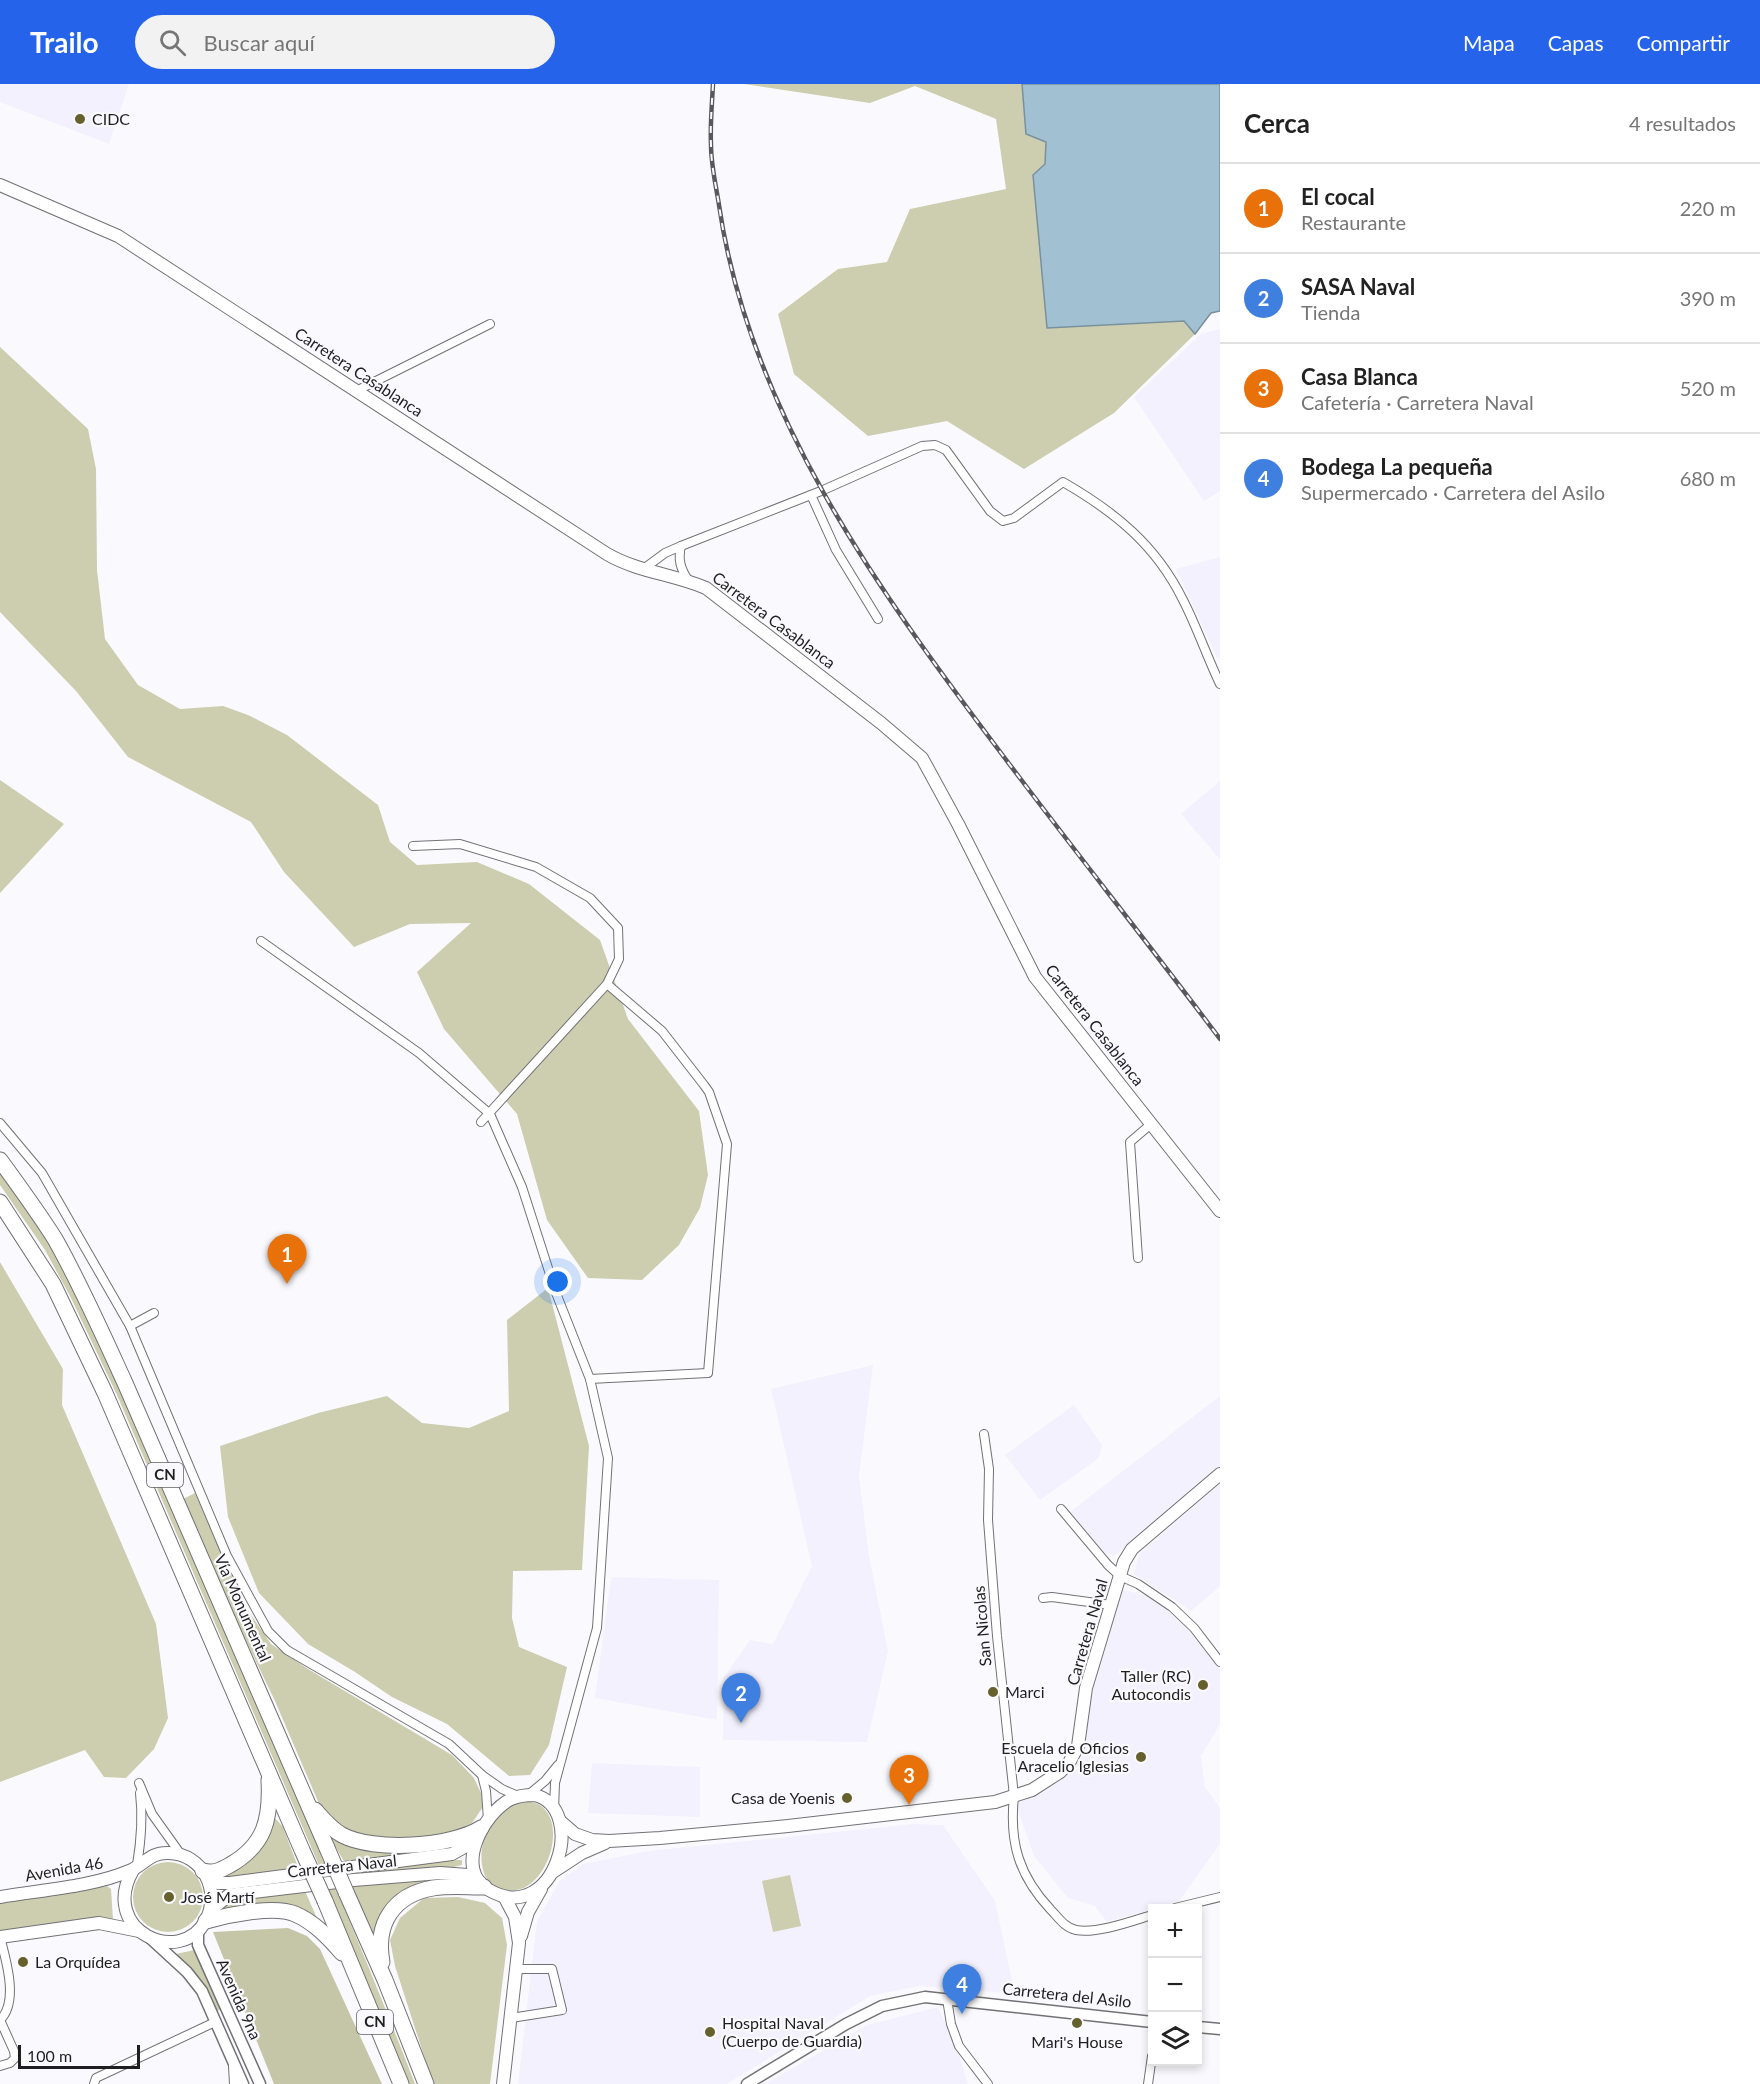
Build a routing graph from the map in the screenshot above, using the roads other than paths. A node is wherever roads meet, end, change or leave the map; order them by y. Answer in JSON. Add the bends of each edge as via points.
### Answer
{"nodes":[{"id":1,"x":0,"y":185,"type":"edge"},
{"id":2,"x":490,"y":324,"type":"dead end"},
{"id":3,"x":356,"y":391,"type":"junction"},
{"id":4,"x":811,"y":495,"type":"junction"},
{"id":5,"x":681,"y":546,"type":"junction"},
{"id":6,"x":642,"y":570,"type":"junction"},
{"id":7,"x":687,"y":580,"type":"junction"},
{"id":8,"x":878,"y":618,"type":"dead end"},
{"id":9,"x":1220,"y":684,"type":"edge"},
{"id":10,"x":413,"y":846,"type":"dead end"},
{"id":11,"x":261,"y":941,"type":"dead end"},
{"id":12,"x":607,"y":984,"type":"junction"},
{"id":13,"x":490,"y":1114,"type":"junction"},
{"id":14,"x":481,"y":1122,"type":"dead end"},
{"id":15,"x":0,"y":1123,"type":"edge"},
{"id":16,"x":1151,"y":1124,"type":"junction"},
{"id":17,"x":0,"y":1160,"type":"edge"},
{"id":18,"x":0,"y":1202,"type":"edge"},
{"id":19,"x":1220,"y":1211,"type":"edge"},
{"id":20,"x":1138,"y":1258,"type":"dead end"},
{"id":21,"x":154,"y":1313,"type":"dead end"},
{"id":22,"x":130,"y":1326,"type":"junction"},
{"id":23,"x":590,"y":1379,"type":"junction"},
{"id":24,"x":984,"y":1434,"type":"dead end"},
{"id":25,"x":1220,"y":1474,"type":"edge"},
{"id":26,"x":1061,"y":1509,"type":"dead end"},
{"id":27,"x":1120,"y":1576,"type":"junction"},
{"id":28,"x":1043,"y":1598,"type":"dead end"},
{"id":29,"x":1111,"y":1605,"type":"junction"},
{"id":30,"x":1220,"y":1662,"type":"edge"},
{"id":31,"x":563,"y":1758,"type":"junction"},
{"id":32,"x":268,"y":1768,"type":"junction"},
{"id":33,"x":482,"y":1775,"type":"junction"},
{"id":34,"x":523,"y":1796,"type":"junction"},
{"id":35,"x":1014,"y":1796,"type":"junction"},
{"id":36,"x":307,"y":1801,"type":"junction"},
{"id":37,"x":557,"y":1815,"type":"junction"},
{"id":38,"x":482,"y":1830,"type":"junction"},
{"id":39,"x":609,"y":1841,"type":"junction"},
{"id":40,"x":182,"y":1856,"type":"junction"},
{"id":41,"x":135,"y":1868,"type":"junction"},
{"id":42,"x":206,"y":1875,"type":"junction"},
{"id":43,"x":546,"y":1879,"type":"junction"},
{"id":44,"x":482,"y":1885,"type":"junction"},
{"id":45,"x":0,"y":1897,"type":"edge"},
{"id":46,"x":1220,"y":1897,"type":"edge"},
{"id":47,"x":505,"y":1898,"type":"junction"},
{"id":48,"x":1191,"y":1904,"type":"edge"},
{"id":49,"x":1148,"y":1916,"type":"edge"},
{"id":50,"x":206,"y":1919,"type":"junction"},
{"id":51,"x":138,"y":1931,"type":"junction"},
{"id":52,"x":0,"y":1937,"type":"edge"},
{"id":53,"x":150,"y":1938,"type":"junction"},
{"id":54,"x":519,"y":1943,"type":"junction"},
{"id":55,"x":348,"y":1959,"type":"junction"},
{"id":56,"x":517,"y":1969,"type":"junction"},
{"id":57,"x":385,"y":1980,"type":"junction"},
{"id":58,"x":947,"y":1999,"type":"junction"},
{"id":59,"x":230,"y":2016,"type":"junction"},
{"id":60,"x":511,"y":2018,"type":"junction"},
{"id":61,"x":0,"y":2020,"type":"edge"},
{"id":62,"x":215,"y":2022,"type":"junction"},
{"id":63,"x":1148,"y":2022,"type":"edge"},
{"id":64,"x":1202,"y":2027,"type":"edge"},
{"id":65,"x":1220,"y":2029,"type":"edge"},
{"id":66,"x":233,"y":2059,"type":"junction"},
{"id":67,"x":0,"y":2066,"type":"edge"},
{"id":68,"x":1151,"y":2066,"type":"edge"},
{"id":69,"x":94,"y":2084,"type":"edge"},
{"id":70,"x":234,"y":2084,"type":"edge"},
{"id":71,"x":243,"y":2084,"type":"edge"},
{"id":72,"x":260,"y":2084,"type":"edge"},
{"id":73,"x":401,"y":2084,"type":"edge"},
{"id":74,"x":426,"y":2084,"type":"edge"},
{"id":75,"x":503,"y":2084,"type":"edge"},
{"id":76,"x":747,"y":2084,"type":"edge"},
{"id":77,"x":988,"y":2084,"type":"edge"},
{"id":78,"x":1148,"y":2084,"type":"edge"}],
"edges":[{"from":1,"to":3,"type":"main road","name":"Carretera Casablanca","via":[[118,236]]},
{"from":2,"to":3,"type":"street"},
{"from":3,"to":6,"type":"main road","name":"Carretera Casablanca","via":[[607,554]]},
{"from":4,"to":5,"type":"street"},
{"from":4,"to":8,"type":"street","via":[[836,550]]},
{"from":4,"to":9,"type":"street","via":[[922,446],[935,445],[946,450],[990,511],[1003,521],[1014,518],[1063,482],[1123,521],[1163,566],[1183,599]]},
{"from":5,"to":6,"type":"street"},
{"from":5,"to":7,"type":"street","via":[[678,558]]},
{"from":6,"to":7,"type":"main road","name":"Carretera Casablanca"},
{"from":7,"to":16,"type":"main road","name":"Carretera Casablanca","via":[[706,588],[922,758],[1035,977]]},
{"from":10,"to":12,"type":"street","via":[[460,844],[536,867],[591,898],[618,928],[620,959]]},
{"from":11,"to":13,"type":"street","via":[[419,1053]]},
{"from":12,"to":13,"type":"street"},
{"from":12,"to":23,"type":"street","via":[[662,1031],[704,1085],[726,1144],[708,1373]]},
{"from":13,"to":14,"type":"street"},
{"from":13,"to":23,"type":"street","via":[[522,1188],[556,1293]]},
{"from":15,"to":22,"type":"street","via":[[42,1173]]},
{"from":16,"to":19,"type":"main road","name":"Carretera Casablanca"},
{"from":16,"to":20,"type":"street","via":[[1130,1142]]},
{"from":17,"to":36,"type":"highway","name":"Vía Monumental","number":"CN","via":[[55,1239],[91,1310]]},
{"from":18,"to":32,"type":"highway","number":"CN","via":[[52,1284],[105,1393]]},
{"from":21,"to":22,"type":"street"},
{"from":22,"to":33,"type":"street","via":[[227,1556],[268,1631],[287,1650],[449,1744]]},
{"from":23,"to":31,"type":"street","via":[[608,1458],[597,1628]]},
{"from":24,"to":35,"type":"street","name":"San Nicolas","via":[[997,1636]]},
{"from":25,"to":27,"type":"main road","name":"Carretera Naval","via":[[1132,1549]]},
{"from":26,"to":27,"type":"street"},
{"from":27,"to":29,"type":"main road","name":"Carretera Naval"},
{"from":27,"to":30,"type":"street","via":[[1172,1606]]},
{"from":28,"to":29,"type":"street"},
{"from":29,"to":35,"type":"main road","name":"Carretera Naval","via":[[1086,1688],[1075,1755],[1050,1779]]},
{"from":31,"to":34,"type":"street","via":[[553,1772]]},
{"from":31,"to":37,"type":"street","via":[[555,1782]]},
{"from":32,"to":42,"type":"highway","via":[[270,1812],[259,1839],[249,1852],[227,1867]]},
{"from":32,"to":55,"type":"highway","number":"CN","bridge":true},
{"from":33,"to":34,"type":"street","via":[[502,1789]]},
{"from":33,"to":38,"type":"street","via":[[486,1791]]},
{"from":34,"to":37,"type":"main road","via":[[545,1799]]},
{"from":34,"to":38,"type":"main road","via":[[503,1805]]},
{"from":35,"to":39,"type":"main road","name":"Carretera Naval","via":[[995,1802],[788,1826]]},
{"from":35,"to":49,"type":"street","name":"San Nicolas","via":[[1012,1818],[1021,1869],[1069,1928],[1086,1930]]},
{"from":36,"to":38,"type":"highway","via":[[336,1830],[368,1843],[420,1844],[465,1837]]},
{"from":36,"to":57,"type":"highway","name":"Vía Monumental","number":"CN","bridge":true},
{"from":37,"to":39,"type":"main road","name":"Carretera Naval","via":[[583,1838]]},
{"from":37,"to":43,"type":"main road","via":[[561,1848]]},
{"from":38,"to":42,"type":"main road","name":"Carretera Naval","via":[[452,1854],[230,1883],[215,1883]]},
{"from":38,"to":44,"type":"main road","via":[[474,1860]]},
{"from":39,"to":43,"type":"main road","name":"Carretera Naval","via":[[582,1853]]},
{"from":40,"to":41,"type":"main road","via":[[158,1854]]},
{"from":40,"to":41,"type":"street","via":[[152,1814],[139,1783],[141,1843]]},
{"from":40,"to":42,"type":"main road"},
{"from":41,"to":45,"type":"main road","name":"Avenida 46","via":[[109,1879]]},
{"from":41,"to":51,"type":"main road","via":[[126,1881],[124,1901]]},
{"from":42,"to":50,"type":"main road","via":[[212,1889]]},
{"from":43,"to":47,"type":"main road","via":[[527,1896]]},
{"from":43,"to":54,"type":"main road","via":[[528,1912]]},
{"from":44,"to":47,"type":"main road"},
{"from":44,"to":50,"type":"main road","name":"Carretera Naval","via":[[468,1875],[440,1873],[229,1895]]},
{"from":44,"to":57,"type":"highway","via":[[432,1888],[400,1902],[380,1934]]},
{"from":46,"to":48,"type":"street"},
{"from":47,"to":54,"type":"main road","via":[[515,1917]]},
{"from":50,"to":53,"type":"main road","via":[[191,1935],[178,1941]]},
{"from":50,"to":55,"type":"highway","via":[[280,1910],[294,1913],[326,1935]]},
{"from":50,"to":59,"type":"street","name":"Avenida 9na","via":[[198,1934],[198,1945]]},
{"from":51,"to":52,"type":"main road","via":[[99,1923]]},
{"from":51,"to":53,"type":"main road"},
{"from":52,"to":61,"type":"street","via":[[10,1988],[8,2009]]},
{"from":53,"to":62,"type":"street","name":"Avenida 9na","via":[[202,1991]]},
{"from":54,"to":56,"type":"main road"},
{"from":55,"to":73,"type":"highway","number":"CN"},
{"from":56,"to":60,"type":"main road"},
{"from":56,"to":60,"type":"street","via":[[552,1969],[562,2010]]},
{"from":57,"to":74,"type":"highway","name":"Vía Monumental","number":"CN"},
{"from":58,"to":63,"type":"street","name":"Carretera del Asilo"},
{"from":58,"to":76,"type":"street","name":"Carretera del Asilo","via":[[925,1997],[882,2006]]},
{"from":58,"to":77,"type":"street","via":[[959,2046]]},
{"from":59,"to":62,"type":"street"},
{"from":59,"to":72,"type":"street","name":"Avenida 9na"},
{"from":60,"to":75,"type":"main road"},
{"from":61,"to":67,"type":"street","via":[[15,2058]]},
{"from":62,"to":66,"type":"street","name":"Avenida 9na"},
{"from":62,"to":69,"type":"street","via":[[96,2078]]},
{"from":64,"to":65,"type":"street"},
{"from":66,"to":70,"type":"street"},
{"from":66,"to":71,"type":"street","name":"Avenida 9na"},
{"from":68,"to":78,"type":"street"}]}
